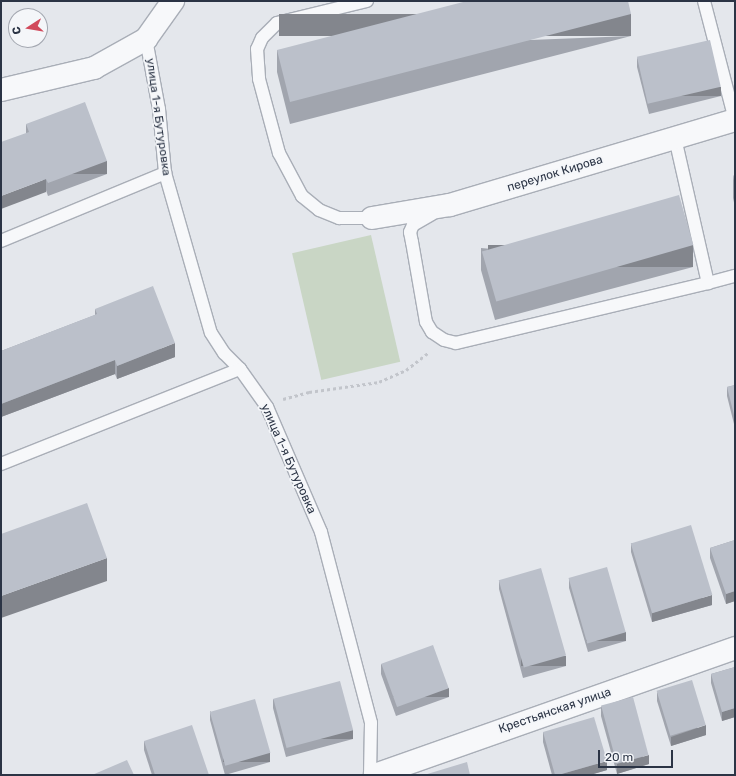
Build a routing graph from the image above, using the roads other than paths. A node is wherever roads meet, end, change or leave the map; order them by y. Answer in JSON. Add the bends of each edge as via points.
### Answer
{"nodes":[{"id":1,"x":173,"y":1,"type":"edge"},
{"id":2,"x":367,"y":1,"type":"edge"},
{"id":3,"x":704,"y":1,"type":"edge"},
{"id":4,"x":146,"y":39,"type":"junction"},
{"id":5,"x":1,"y":90,"type":"edge"},
{"id":6,"x":735,"y":120,"type":"edge"},
{"id":7,"x":675,"y":138,"type":"junction"},
{"id":8,"x":165,"y":173,"type":"junction"},
{"id":9,"x":450,"y":205,"type":"junction"},
{"id":10,"x":372,"y":218,"type":"joint"},
{"id":11,"x":1,"y":241,"type":"edge"},
{"id":12,"x":735,"y":276,"type":"edge"},
{"id":13,"x":708,"y":283,"type":"junction"},
{"id":14,"x":240,"y":369,"type":"junction"},
{"id":15,"x":1,"y":464,"type":"edge"},
{"id":16,"x":735,"y":648,"type":"edge"},
{"id":17,"x":370,"y":775,"type":"edge"},
{"id":18,"x":375,"y":775,"type":"edge"}],
"edges":[{"from":1,"to":4,"type":"street"},
{"from":2,"to":10,"type":"lane","via":[[277,23],[262,38],[257,49],[259,79],[279,153],[302,196],[319,210],[339,218]]},
{"from":3,"to":6,"type":"lane"},
{"from":4,"to":5,"type":"street","via":[[94,68]]},
{"from":4,"to":8,"type":"lane","name":"улица 1-я Бутуровка","via":[[159,109]]},
{"from":6,"to":7,"type":"street","name":"переулок Кирова"},
{"from":7,"to":9,"type":"street","name":"переулок Кирова"},
{"from":7,"to":13,"type":"lane"},
{"from":8,"to":11,"type":"lane"},
{"from":8,"to":14,"type":"lane","name":"улица 1-я Бутуровка","via":[[211,333],[224,353]]},
{"from":9,"to":10,"type":"street","name":"переулок Кирова"},
{"from":9,"to":13,"type":"lane","via":[[423,218],[410,232],[426,322],[432,332],[444,340],[456,343],[470,342]]},
{"from":12,"to":13,"type":"lane"},
{"from":14,"to":15,"type":"lane"},
{"from":14,"to":17,"type":"lane","name":"улица 1-я Бутуровка","via":[[265,404],[321,532],[371,723]]},
{"from":16,"to":18,"type":"street","name":"Крестьянская улица"}]}
